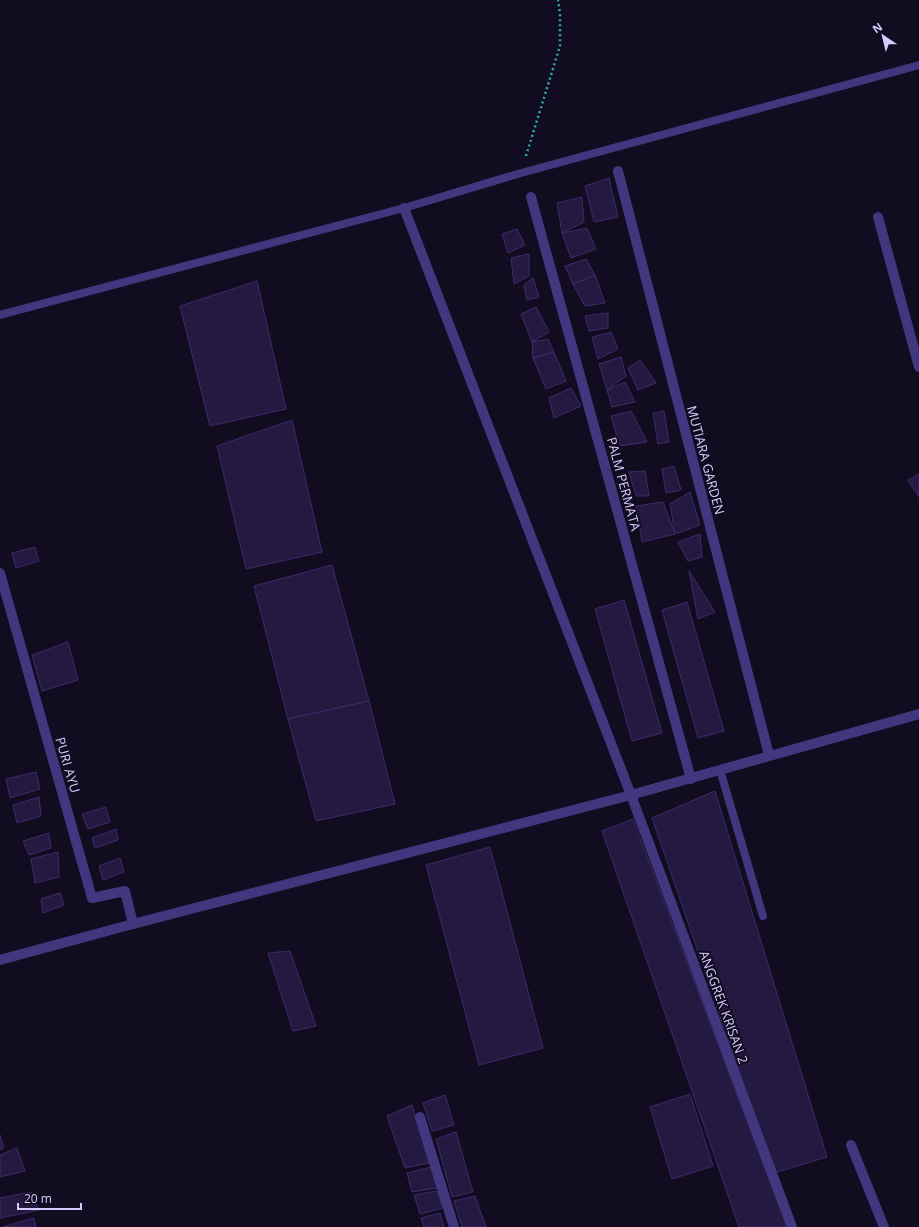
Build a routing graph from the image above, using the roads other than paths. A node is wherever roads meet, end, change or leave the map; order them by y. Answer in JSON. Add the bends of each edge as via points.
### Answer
{"nodes":[{"id":1,"x":919,"y":65,"type":"edge"},
{"id":2,"x":618,"y":171,"type":"dead end"},
{"id":3,"x":532,"y":197,"type":"dead end"},
{"id":4,"x":404,"y":208,"type":"junction"},
{"id":5,"x":878,"y":217,"type":"dead end"},
{"id":6,"x":0,"y":315,"type":"edge"},
{"id":7,"x":919,"y":367,"type":"edge"},
{"id":8,"x":0,"y":573,"type":"edge"},
{"id":9,"x":919,"y":714,"type":"edge"},
{"id":10,"x":769,"y":755,"type":"junction"},
{"id":11,"x":720,"y":770,"type":"junction"},
{"id":12,"x":691,"y":779,"type":"junction"},
{"id":13,"x":631,"y":795,"type":"junction"},
{"id":14,"x":763,"y":916,"type":"dead end"},
{"id":15,"x":132,"y":924,"type":"junction"},
{"id":16,"x":0,"y":960,"type":"edge"},
{"id":17,"x":420,"y":1117,"type":"dead end"},
{"id":18,"x":851,"y":1145,"type":"dead end"},
{"id":19,"x":454,"y":1227,"type":"edge"},
{"id":20,"x":792,"y":1227,"type":"edge"},
{"id":21,"x":884,"y":1227,"type":"edge"}],
"edges":[{"from":1,"to":4,"type":"lane","via":[[521,173]]},
{"from":2,"to":10,"type":"street","name":"MUTIARA GARDEN"},
{"from":3,"to":12,"type":"street","name":"PALM PERMATA"},
{"from":4,"to":6,"type":"lane"},
{"from":4,"to":13,"type":"street","name":"ANGGREK KRISAN 2"},
{"from":5,"to":7,"type":"street"},
{"from":8,"to":15,"type":"street","name":"PURI AYU","via":[[92,898],[125,891]]},
{"from":9,"to":10,"type":"street"},
{"from":10,"to":11,"type":"street"},
{"from":11,"to":12,"type":"street"},
{"from":11,"to":14,"type":"lane"},
{"from":12,"to":13,"type":"street"},
{"from":13,"to":15,"type":"street"},
{"from":13,"to":20,"type":"street","name":"ANGGREK KRISAN 2"},
{"from":15,"to":16,"type":"street"},
{"from":17,"to":19,"type":"street"},
{"from":18,"to":21,"type":"street"}]}
